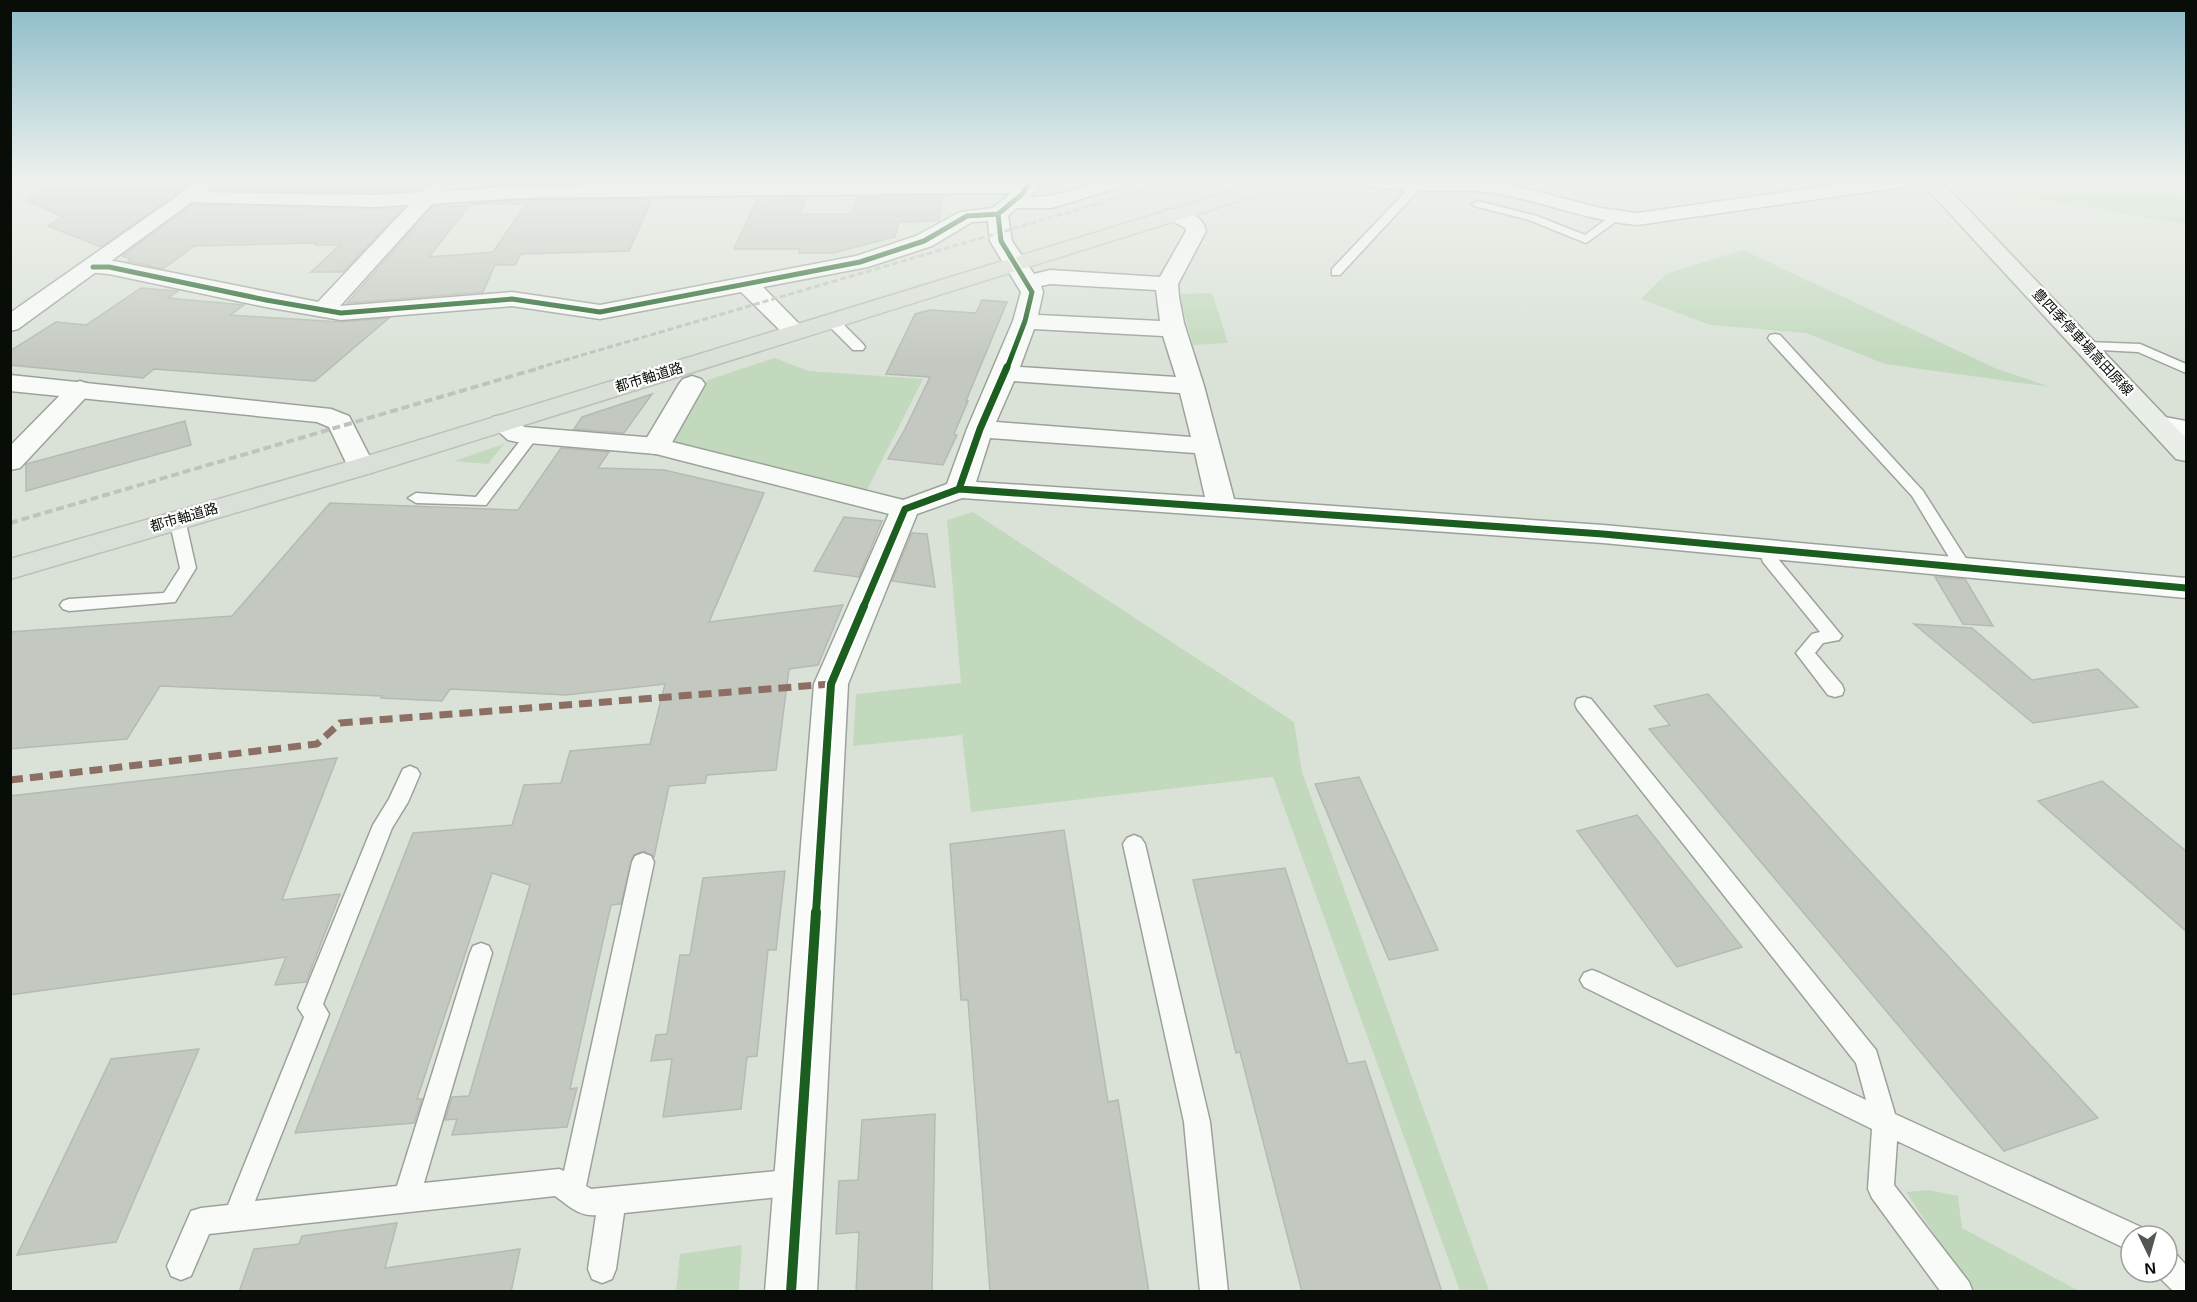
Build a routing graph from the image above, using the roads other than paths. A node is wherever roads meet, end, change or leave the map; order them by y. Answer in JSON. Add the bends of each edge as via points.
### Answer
{"nodes":[{"id":1,"x":130,"y":241,"type":"edge"},
{"id":2,"x":387,"y":241,"type":"edge"},
{"id":3,"x":924,"y":241,"type":"edge"},
{"id":4,"x":1000,"y":241,"type":"edge"},
{"id":5,"x":1103,"y":241,"type":"edge"},
{"id":6,"x":1191,"y":241,"type":"edge"},
{"id":7,"x":1365,"y":241,"type":"edge"},
{"id":8,"x":1986,"y":241,"type":"edge"},
{"id":9,"x":93,"y":267,"type":"junction"},
{"id":10,"x":1021,"y":272,"type":"junction"},
{"id":11,"x":1336,"y":272,"type":"dead end"},
{"id":12,"x":745,"y":283,"type":"junction"},
{"id":13,"x":1167,"y":284,"type":"junction"},
{"id":14,"x":324,"y":309,"type":"junction"},
{"id":15,"x":831,"y":320,"type":"junction"},
{"id":16,"x":1025,"y":321,"type":"junction"},
{"id":17,"x":10,"y":324,"type":"edge"},
{"id":18,"x":1174,"y":329,"type":"junction"},
{"id":19,"x":795,"y":332,"type":"junction"},
{"id":20,"x":1774,"y":338,"type":"dead end"},
{"id":21,"x":2087,"y":346,"type":"junction"},
{"id":22,"x":858,"y":347,"type":"dead end"},
{"id":23,"x":2187,"y":369,"type":"edge"},
{"id":24,"x":1005,"y":374,"type":"junction"},
{"id":25,"x":10,"y":383,"type":"edge"},
{"id":26,"x":692,"y":384,"type":"dead end"},
{"id":27,"x":1191,"y":386,"type":"junction"},
{"id":28,"x":80,"y":389,"type":"junction"},
{"id":29,"x":502,"y":423,"type":"junction"},
{"id":30,"x":2159,"y":424,"type":"junction"},
{"id":31,"x":980,"y":429,"type":"junction"},
{"id":32,"x":2187,"y":429,"type":"edge"},
{"id":33,"x":532,"y":435,"type":"junction"},
{"id":34,"x":656,"y":446,"type":"junction"},
{"id":35,"x":1207,"y":446,"type":"junction"},
{"id":36,"x":2187,"y":453,"type":"edge"},
{"id":37,"x":10,"y":462,"type":"edge"},
{"id":38,"x":361,"y":467,"type":"junction"},
{"id":39,"x":959,"y":489,"type":"junction"},
{"id":40,"x":416,"y":498,"type":"dead end"},
{"id":41,"x":1221,"y":507,"type":"junction"},
{"id":42,"x":905,"y":510,"type":"junction"},
{"id":43,"x":177,"y":519,"type":"junction"},
{"id":44,"x":1767,"y":551,"type":"junction"},
{"id":45,"x":1964,"y":568,"type":"junction"},
{"id":46,"x":10,"y":569,"type":"edge"},
{"id":47,"x":2187,"y":588,"type":"edge"},
{"id":48,"x":69,"y":605,"type":"dead end"},
{"id":49,"x":1835,"y":690,"type":"dead end"},
{"id":50,"x":1584,"y":704,"type":"dead end"},
{"id":51,"x":410,"y":774,"type":"dead end"},
{"id":52,"x":1134,"y":844,"type":"dead end"},
{"id":53,"x":643,"y":862,"type":"dead end"},
{"id":54,"x":481,"y":953,"type":"dead end"},
{"id":55,"x":1593,"y":980,"type":"dead end"},
{"id":56,"x":1885,"y":1122,"type":"junction"},
{"id":57,"x":799,"y":1181,"type":"junction"},
{"id":58,"x":572,"y":1191,"type":"junction"},
{"id":59,"x":406,"y":1198,"type":"junction"},
{"id":60,"x":612,"y":1200,"type":"junction"},
{"id":61,"x":236,"y":1217,"type":"junction"},
{"id":62,"x":2119,"y":1231,"type":"edge"},
{"id":63,"x":182,"y":1266,"type":"dead end"},
{"id":64,"x":602,"y":1269,"type":"dead end"},
{"id":65,"x":791,"y":1292,"type":"edge"},
{"id":66,"x":1214,"y":1292,"type":"edge"},
{"id":67,"x":1959,"y":1292,"type":"edge"}],
"edges":[{"from":1,"to":9,"type":"street"},
{"from":2,"to":14,"type":"street"},
{"from":3,"to":12,"type":"street","via":[[860,262]]},
{"from":4,"to":10,"type":"street"},
{"from":5,"to":10,"type":"main road","name":"都市軸道路"},
{"from":6,"to":13,"type":"street"},
{"from":7,"to":11,"type":"lane"},
{"from":8,"to":21,"type":"main road","name":"豊四季停車場高田原線"},
{"from":9,"to":14,"type":"street"},
{"from":9,"to":17,"type":"street"},
{"from":10,"to":13,"type":"street"},
{"from":10,"to":15,"type":"main road","name":"都市軸道路"},
{"from":10,"to":16,"type":"street","via":[[1032,292]]},
{"from":12,"to":14,"type":"street","via":[[600,312],[512,299],[340,313]]},
{"from":12,"to":19,"type":"street"},
{"from":13,"to":18,"type":"street"},
{"from":15,"to":19,"type":"main road","name":"都市軸道路"},
{"from":15,"to":22,"type":"lane"},
{"from":16,"to":18,"type":"street"},
{"from":16,"to":24,"type":"street"},
{"from":18,"to":27,"type":"street"},
{"from":19,"to":29,"type":"main road","name":"都市軸道路"},
{"from":20,"to":45,"type":"lane","via":[[1918,495]]},
{"from":21,"to":23,"type":"lane","via":[[2140,348]]},
{"from":21,"to":30,"type":"main road","name":"豊四季停車場高田原線"},
{"from":24,"to":27,"type":"street"},
{"from":24,"to":31,"type":"street"},
{"from":25,"to":28,"type":"street"},
{"from":26,"to":34,"type":"street"},
{"from":27,"to":35,"type":"street"},
{"from":28,"to":37,"type":"street"},
{"from":28,"to":38,"type":"street","via":[[322,415],[340,422]]},
{"from":29,"to":33,"type":"street","via":[[517,434]]},
{"from":29,"to":38,"type":"main road","name":"都市軸道路"},
{"from":30,"to":32,"type":"street"},
{"from":30,"to":36,"type":"main road","name":"豊四季停車場高田原線"},
{"from":31,"to":35,"type":"street"},
{"from":31,"to":39,"type":"street"},
{"from":33,"to":34,"type":"street"},
{"from":33,"to":40,"type":"lane","via":[[480,502]]},
{"from":34,"to":42,"type":"street"},
{"from":35,"to":41,"type":"street"},
{"from":38,"to":43,"type":"main road","name":"都市軸道路"},
{"from":39,"to":41,"type":"street"},
{"from":39,"to":42,"type":"street"},
{"from":41,"to":44,"type":"street","via":[[1603,534]]},
{"from":42,"to":57,"type":"street","via":[[831,684]]},
{"from":43,"to":46,"type":"main road","name":"都市軸道路"},
{"from":43,"to":48,"type":"lane","via":[[188,568],[169,598]]},
{"from":44,"to":45,"type":"street"},
{"from":44,"to":49,"type":"lane","via":[[1771,562],[1833,636],[1818,638],[1805,653]]},
{"from":45,"to":47,"type":"street"},
{"from":50,"to":56,"type":"lane","via":[[1867,1058]]},
{"from":51,"to":61,"type":"lane","via":[[383,825],[310,1008],[317,1014]]},
{"from":52,"to":66,"type":"lane","via":[[1197,1122]]},
{"from":53,"to":58,"type":"lane"},
{"from":54,"to":59,"type":"lane"},
{"from":55,"to":56,"type":"lane"},
{"from":56,"to":62,"type":"lane"},
{"from":56,"to":67,"type":"lane","via":[[1881,1189]]},
{"from":57,"to":60,"type":"lane"},
{"from":57,"to":65,"type":"street"},
{"from":58,"to":59,"type":"lane","via":[[560,1182]]},
{"from":58,"to":60,"type":"lane","via":[[587,1203]]},
{"from":59,"to":61,"type":"lane"},
{"from":60,"to":64,"type":"lane"},
{"from":61,"to":63,"type":"lane","via":[[201,1221]]}]}
